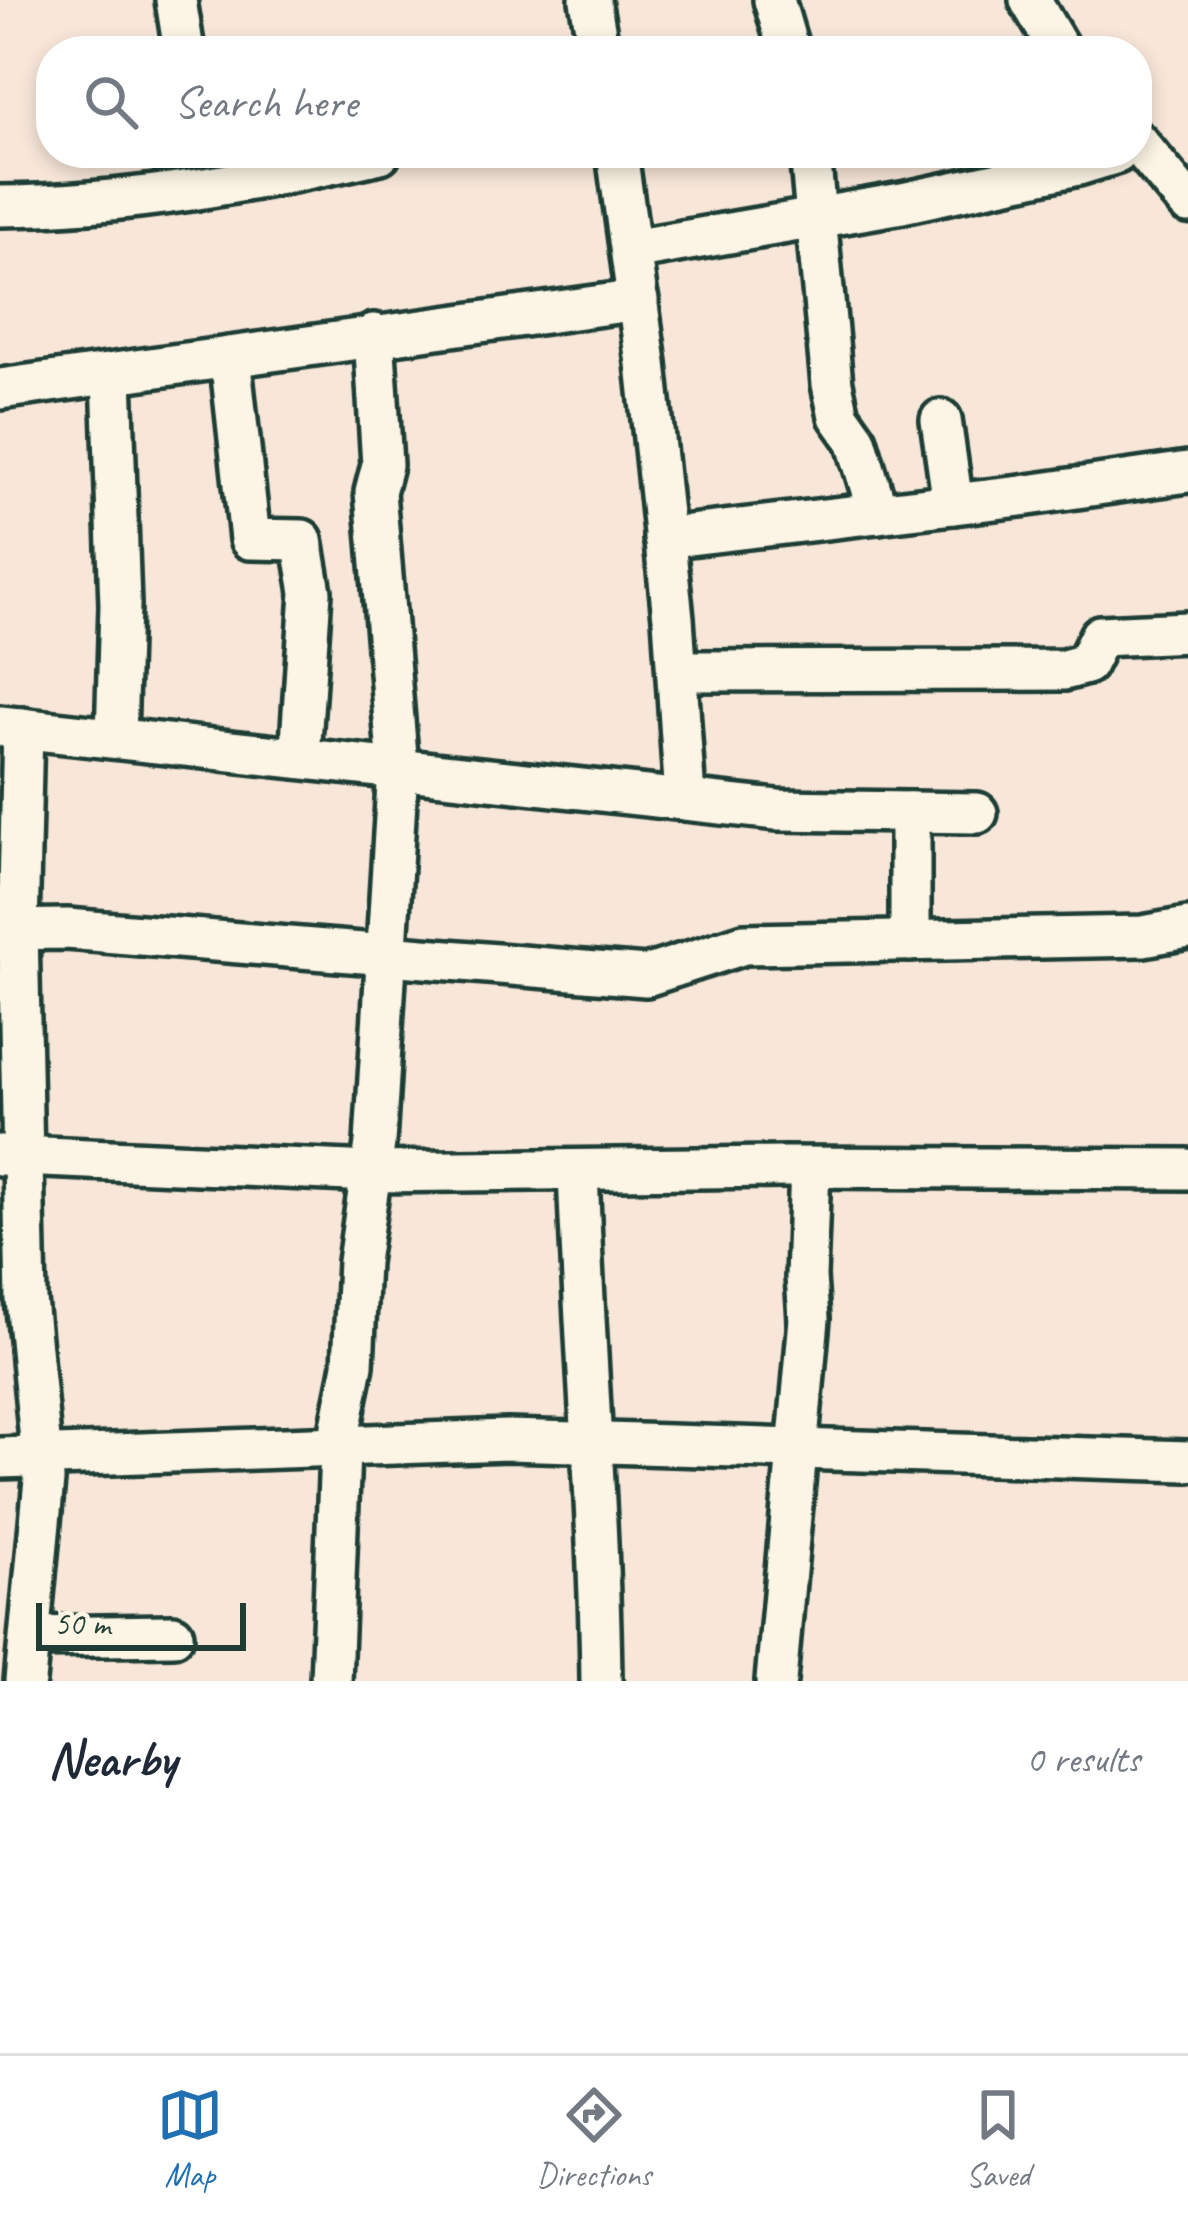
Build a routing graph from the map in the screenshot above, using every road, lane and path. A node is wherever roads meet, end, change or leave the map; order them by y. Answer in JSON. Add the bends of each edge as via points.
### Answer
{"nodes":[{"id":1,"x":176,"y":0,"type":"edge"},
{"id":2,"x":590,"y":0,"type":"edge"},
{"id":3,"x":774,"y":0,"type":"edge"},
{"id":4,"x":1030,"y":0,"type":"edge"},
{"id":5,"x":182,"y":36,"type":"edge"},
{"id":6,"x":596,"y":36,"type":"edge"},
{"id":7,"x":785,"y":36,"type":"edge"},
{"id":8,"x":1051,"y":36,"type":"edge"},
{"id":9,"x":1152,"y":166,"type":"edge"},
{"id":10,"x":619,"y":168,"type":"edge"},
{"id":11,"x":811,"y":168,"type":"edge"},
{"id":12,"x":1068,"y":168,"type":"edge"},
{"id":13,"x":201,"y":171,"type":"edge"},
{"id":14,"x":1188,"y":203,"type":"edge"},
{"id":15,"x":0,"y":206,"type":"edge"},
{"id":16,"x":816,"y":220,"type":"junction"},
{"id":17,"x":631,"y":250,"type":"junction"},
{"id":18,"x":638,"y":300,"type":"junction"},
{"id":19,"x":374,"y":334,"type":"junction"},
{"id":20,"x":230,"y":357,"type":"junction"},
{"id":21,"x":112,"y":376,"type":"junction"},
{"id":22,"x":0,"y":389,"type":"edge"},
{"id":23,"x":941,"y":420,"type":"dead end"},
{"id":24,"x":1188,"y":472,"type":"edge"},
{"id":25,"x":953,"y":504,"type":"junction"},
{"id":26,"x":878,"y":513,"type":"junction"},
{"id":27,"x":664,"y":538,"type":"junction"},
{"id":28,"x":1188,"y":632,"type":"edge"},
{"id":29,"x":677,"y":671,"type":"junction"},
{"id":30,"x":12,"y":727,"type":"edge"},
{"id":31,"x":116,"y":738,"type":"junction"},
{"id":32,"x":300,"y":757,"type":"junction"},
{"id":33,"x":398,"y":768,"type":"junction"},
{"id":34,"x":685,"y":798,"type":"junction"},
{"id":35,"x":910,"y":812,"type":"junction"},
{"id":36,"x":977,"y":813,"type":"dead end"},
{"id":37,"x":1188,"y":928,"type":"edge"},
{"id":38,"x":9,"y":930,"type":"edge"},
{"id":39,"x":910,"y":940,"type":"junction"},
{"id":40,"x":386,"y":957,"type":"junction"},
{"id":41,"x":11,"y":1155,"type":"edge"},
{"id":42,"x":810,"y":1168,"type":"junction"},
{"id":43,"x":1188,"y":1169,"type":"edge"},
{"id":44,"x":578,"y":1170,"type":"junction"},
{"id":45,"x":371,"y":1172,"type":"junction"},
{"id":46,"x":340,"y":1443,"type":"junction"},
{"id":47,"x":590,"y":1443,"type":"junction"},
{"id":48,"x":797,"y":1448,"type":"junction"},
{"id":49,"x":42,"y":1457,"type":"junction"},
{"id":50,"x":0,"y":1458,"type":"edge"},
{"id":51,"x":1188,"y":1461,"type":"edge"},
{"id":52,"x":21,"y":1621,"type":"edge"},
{"id":53,"x":173,"y":1635,"type":"dead end"},
{"id":54,"x":25,"y":1681,"type":"edge"},
{"id":55,"x":332,"y":1681,"type":"edge"},
{"id":56,"x":601,"y":1681,"type":"edge"},
{"id":57,"x":776,"y":1681,"type":"edge"}],
"edges":[{"from":1,"to":5,"type":"street"},
{"from":2,"to":6,"type":"street"},
{"from":3,"to":7,"type":"street"},
{"from":4,"to":8,"type":"street"},
{"from":9,"to":14,"type":"street"},
{"from":10,"to":17,"type":"street"},
{"from":11,"to":16,"type":"street"},
{"from":12,"to":16,"type":"street"},
{"from":13,"to":15,"type":"street","via":[[85,205]]},
{"from":16,"to":17,"type":"street"},
{"from":16,"to":26,"type":"street","via":[[838,416],[856,440]]},
{"from":17,"to":18,"type":"street"},
{"from":18,"to":19,"type":"street"},
{"from":18,"to":27,"type":"street"},
{"from":19,"to":20,"type":"street"},
{"from":19,"to":33,"type":"street","via":[[382,464],[375,492]]},
{"from":20,"to":21,"type":"street"},
{"from":20,"to":32,"type":"street","via":[[250,539],[302,540],[311,592]]},
{"from":21,"to":22,"type":"street"},
{"from":21,"to":31,"type":"street"},
{"from":23,"to":25,"type":"street"},
{"from":24,"to":25,"type":"street"},
{"from":25,"to":26,"type":"street"},
{"from":26,"to":27,"type":"street"},
{"from":27,"to":29,"type":"street"},
{"from":28,"to":29,"type":"street","via":[[1100,636],[1086,664],[1064,670]]},
{"from":29,"to":34,"type":"street"},
{"from":30,"to":31,"type":"street"},
{"from":30,"to":38,"type":"street"},
{"from":31,"to":32,"type":"street"},
{"from":32,"to":33,"type":"street"},
{"from":33,"to":34,"type":"street"},
{"from":33,"to":40,"type":"street"},
{"from":34,"to":35,"type":"street"},
{"from":35,"to":36,"type":"street"},
{"from":35,"to":39,"type":"street"},
{"from":37,"to":39,"type":"street","via":[[1143,936]]},
{"from":38,"to":40,"type":"street"},
{"from":38,"to":41,"type":"street"},
{"from":39,"to":40,"type":"street","via":[[744,944],[646,976]]},
{"from":40,"to":45,"type":"street"},
{"from":41,"to":45,"type":"street"},
{"from":41,"to":49,"type":"street"},
{"from":42,"to":43,"type":"street"},
{"from":42,"to":44,"type":"street"},
{"from":42,"to":48,"type":"street","via":[[809,1319]]},
{"from":44,"to":45,"type":"street"},
{"from":44,"to":47,"type":"street"},
{"from":45,"to":46,"type":"street"},
{"from":46,"to":47,"type":"street"},
{"from":46,"to":49,"type":"street"},
{"from":46,"to":55,"type":"street"},
{"from":47,"to":48,"type":"street"},
{"from":47,"to":56,"type":"street"},
{"from":48,"to":51,"type":"street"},
{"from":48,"to":57,"type":"street"},
{"from":49,"to":50,"type":"street"},
{"from":49,"to":52,"type":"street"},
{"from":52,"to":53,"type":"street"},
{"from":52,"to":54,"type":"street"}]}
